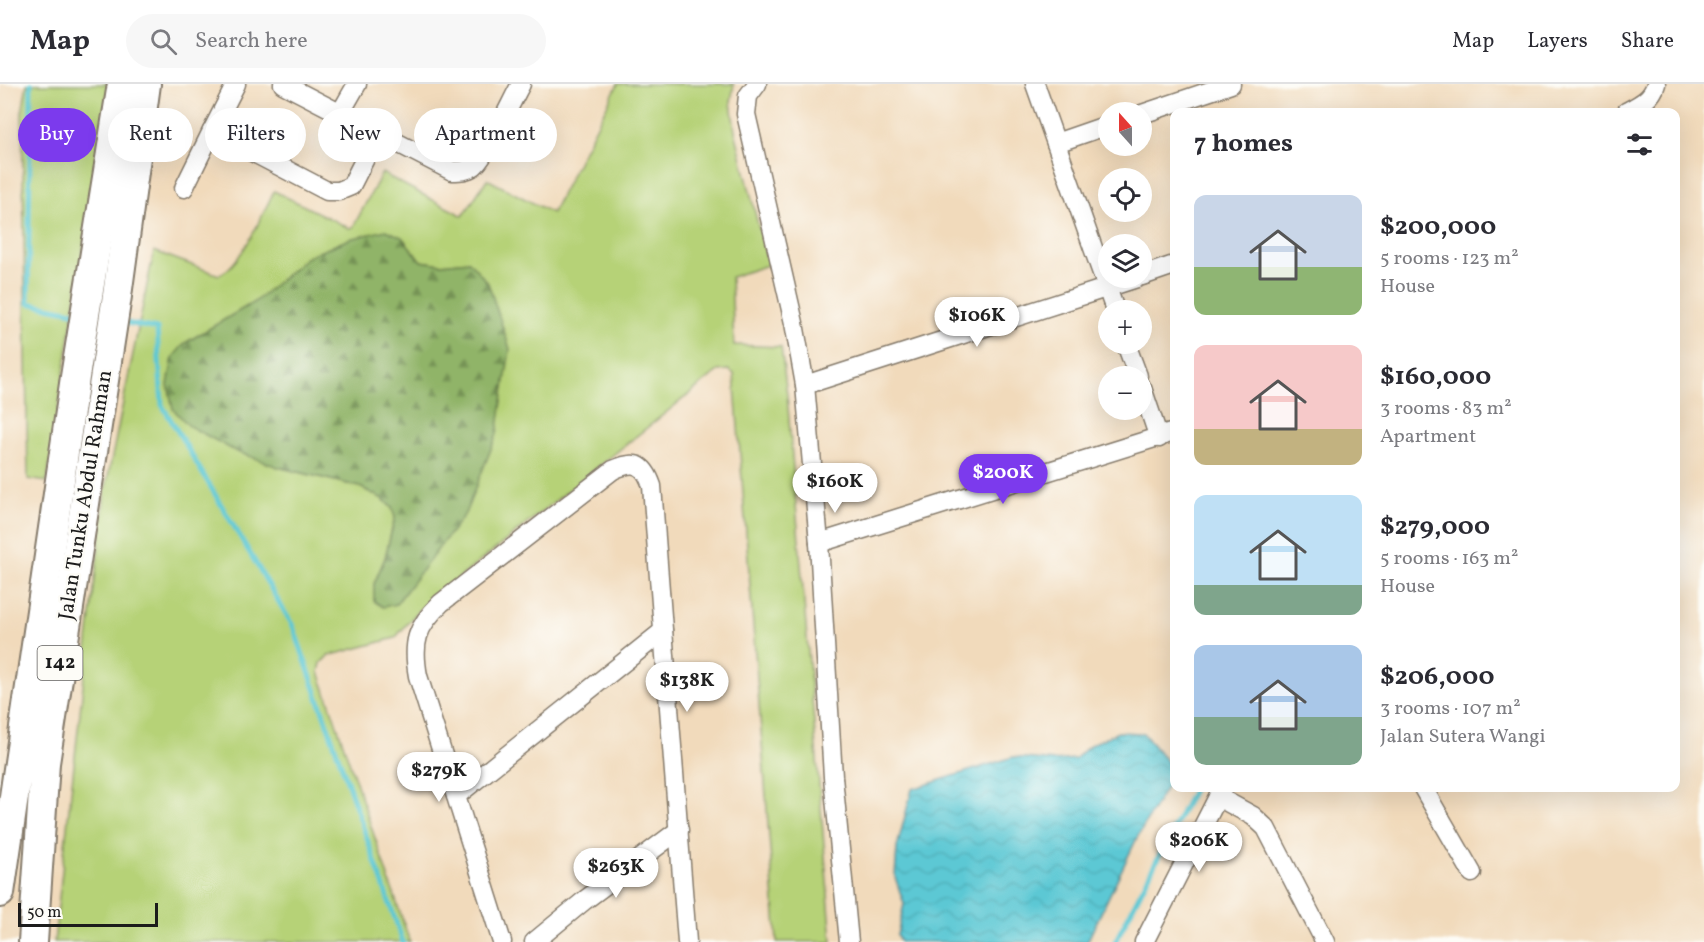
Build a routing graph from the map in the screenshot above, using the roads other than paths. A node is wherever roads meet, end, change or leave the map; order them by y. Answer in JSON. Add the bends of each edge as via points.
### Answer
{"nodes":[{"id":1,"x":122,"y":84,"type":"edge"},
{"id":2,"x":146,"y":84,"type":"edge"},
{"id":3,"x":236,"y":84,"type":"edge"},
{"id":4,"x":283,"y":84,"type":"edge"},
{"id":5,"x":357,"y":84,"type":"edge"},
{"id":6,"x":521,"y":84,"type":"edge"},
{"id":7,"x":757,"y":84,"type":"edge"},
{"id":8,"x":1035,"y":84,"type":"edge"},
{"id":9,"x":1231,"y":84,"type":"edge"},
{"id":10,"x":1656,"y":84,"type":"edge"},
{"id":11,"x":224,"y":108,"type":"edge"},
{"id":12,"x":333,"y":108,"type":"edge"},
{"id":13,"x":343,"y":108,"type":"edge"},
{"id":14,"x":1634,"y":108,"type":"edge"},
{"id":15,"x":1152,"y":111,"type":"edge"},
{"id":16,"x":1098,"y":128,"type":"edge"},
{"id":17,"x":1056,"y":143,"type":"junction"},
{"id":18,"x":402,"y":145,"type":"edge"},
{"id":19,"x":205,"y":146,"type":"edge"},
{"id":20,"x":270,"y":162,"type":"edge"},
{"id":21,"x":363,"y":162,"type":"edge"},
{"id":22,"x":184,"y":188,"type":"dead end"},
{"id":23,"x":1098,"y":262,"type":"edge"},
{"id":24,"x":1170,"y":266,"type":"edge"},
{"id":25,"x":1152,"y":273,"type":"edge"},
{"id":26,"x":1107,"y":288,"type":"joint"},
{"id":27,"x":1111,"y":300,"type":"edge"},
{"id":28,"x":89,"y":381,"type":"junction"},
{"id":29,"x":805,"y":385,"type":"junction"},
{"id":30,"x":1152,"y":407,"type":"edge"},
{"id":31,"x":1167,"y":435,"type":"edge"},
{"id":32,"x":819,"y":543,"type":"junction"},
{"id":33,"x":663,"y":631,"type":"junction"},
{"id":34,"x":1220,"y":792,"type":"edge"},
{"id":35,"x":1425,"y":792,"type":"edge"},
{"id":36,"x":456,"y":796,"type":"junction"},
{"id":37,"x":679,"y":830,"type":"junction"},
{"id":38,"x":1472,"y":873,"type":"dead end"},
{"id":39,"x":0,"y":893,"type":"edge"},
{"id":40,"x":33,"y":942,"type":"edge"},
{"id":41,"x":502,"y":942,"type":"edge"},
{"id":42,"x":534,"y":942,"type":"edge"},
{"id":43,"x":687,"y":942,"type":"edge"},
{"id":44,"x":849,"y":942,"type":"edge"},
{"id":45,"x":1144,"y":942,"type":"edge"},
{"id":46,"x":1325,"y":942,"type":"edge"}],
"edges":[{"from":1,"to":28,"type":"main road","name":"Jalan Tunku Abdul Rahman","number":"142","via":[[88,293]]},
{"from":2,"to":28,"type":"main road","name":"Jalan Tunku Abdul Rahman","number":"142","via":[[117,296]]},
{"from":3,"to":11,"type":"street"},
{"from":4,"to":12,"type":"street"},
{"from":5,"to":13,"type":"street"},
{"from":6,"to":18,"type":"street","via":[[476,165],[452,171]]},
{"from":7,"to":29,"type":"street","via":[[748,96],[746,114]]},
{"from":8,"to":17,"type":"street"},
{"from":9,"to":15,"type":"street"},
{"from":10,"to":14,"type":"street","via":[[1653,94]]},
{"from":16,"to":17,"type":"street"},
{"from":17,"to":23,"type":"street"},
{"from":19,"to":22,"type":"street"},
{"from":20,"to":21,"type":"street","via":[[327,191],[339,191],[351,186]]},
{"from":24,"to":25,"type":"street"},
{"from":26,"to":27,"type":"street"},
{"from":26,"to":29,"type":"street"},
{"from":28,"to":39,"type":"main road","name":"Jalan Tunku Abdul Rahman","number":"142"},
{"from":28,"to":40,"type":"main road","name":"Jalan Tunku Abdul Rahman","number":"142","via":[[45,763]]},
{"from":29,"to":32,"type":"street"},
{"from":30,"to":31,"type":"street"},
{"from":31,"to":32,"type":"street"},
{"from":32,"to":44,"type":"street","via":[[833,777]]},
{"from":33,"to":36,"type":"street"},
{"from":33,"to":36,"type":"street","via":[[652,486],[639,465],[625,465],[613,470],[441,603],[417,634],[414,656],[418,676]]},
{"from":33,"to":37,"type":"street"},
{"from":34,"to":45,"type":"street"},
{"from":34,"to":46,"type":"street","via":[[1266,828]]},
{"from":35,"to":38,"type":"street"},
{"from":36,"to":41,"type":"street"},
{"from":37,"to":42,"type":"street"},
{"from":37,"to":43,"type":"street"}]}
